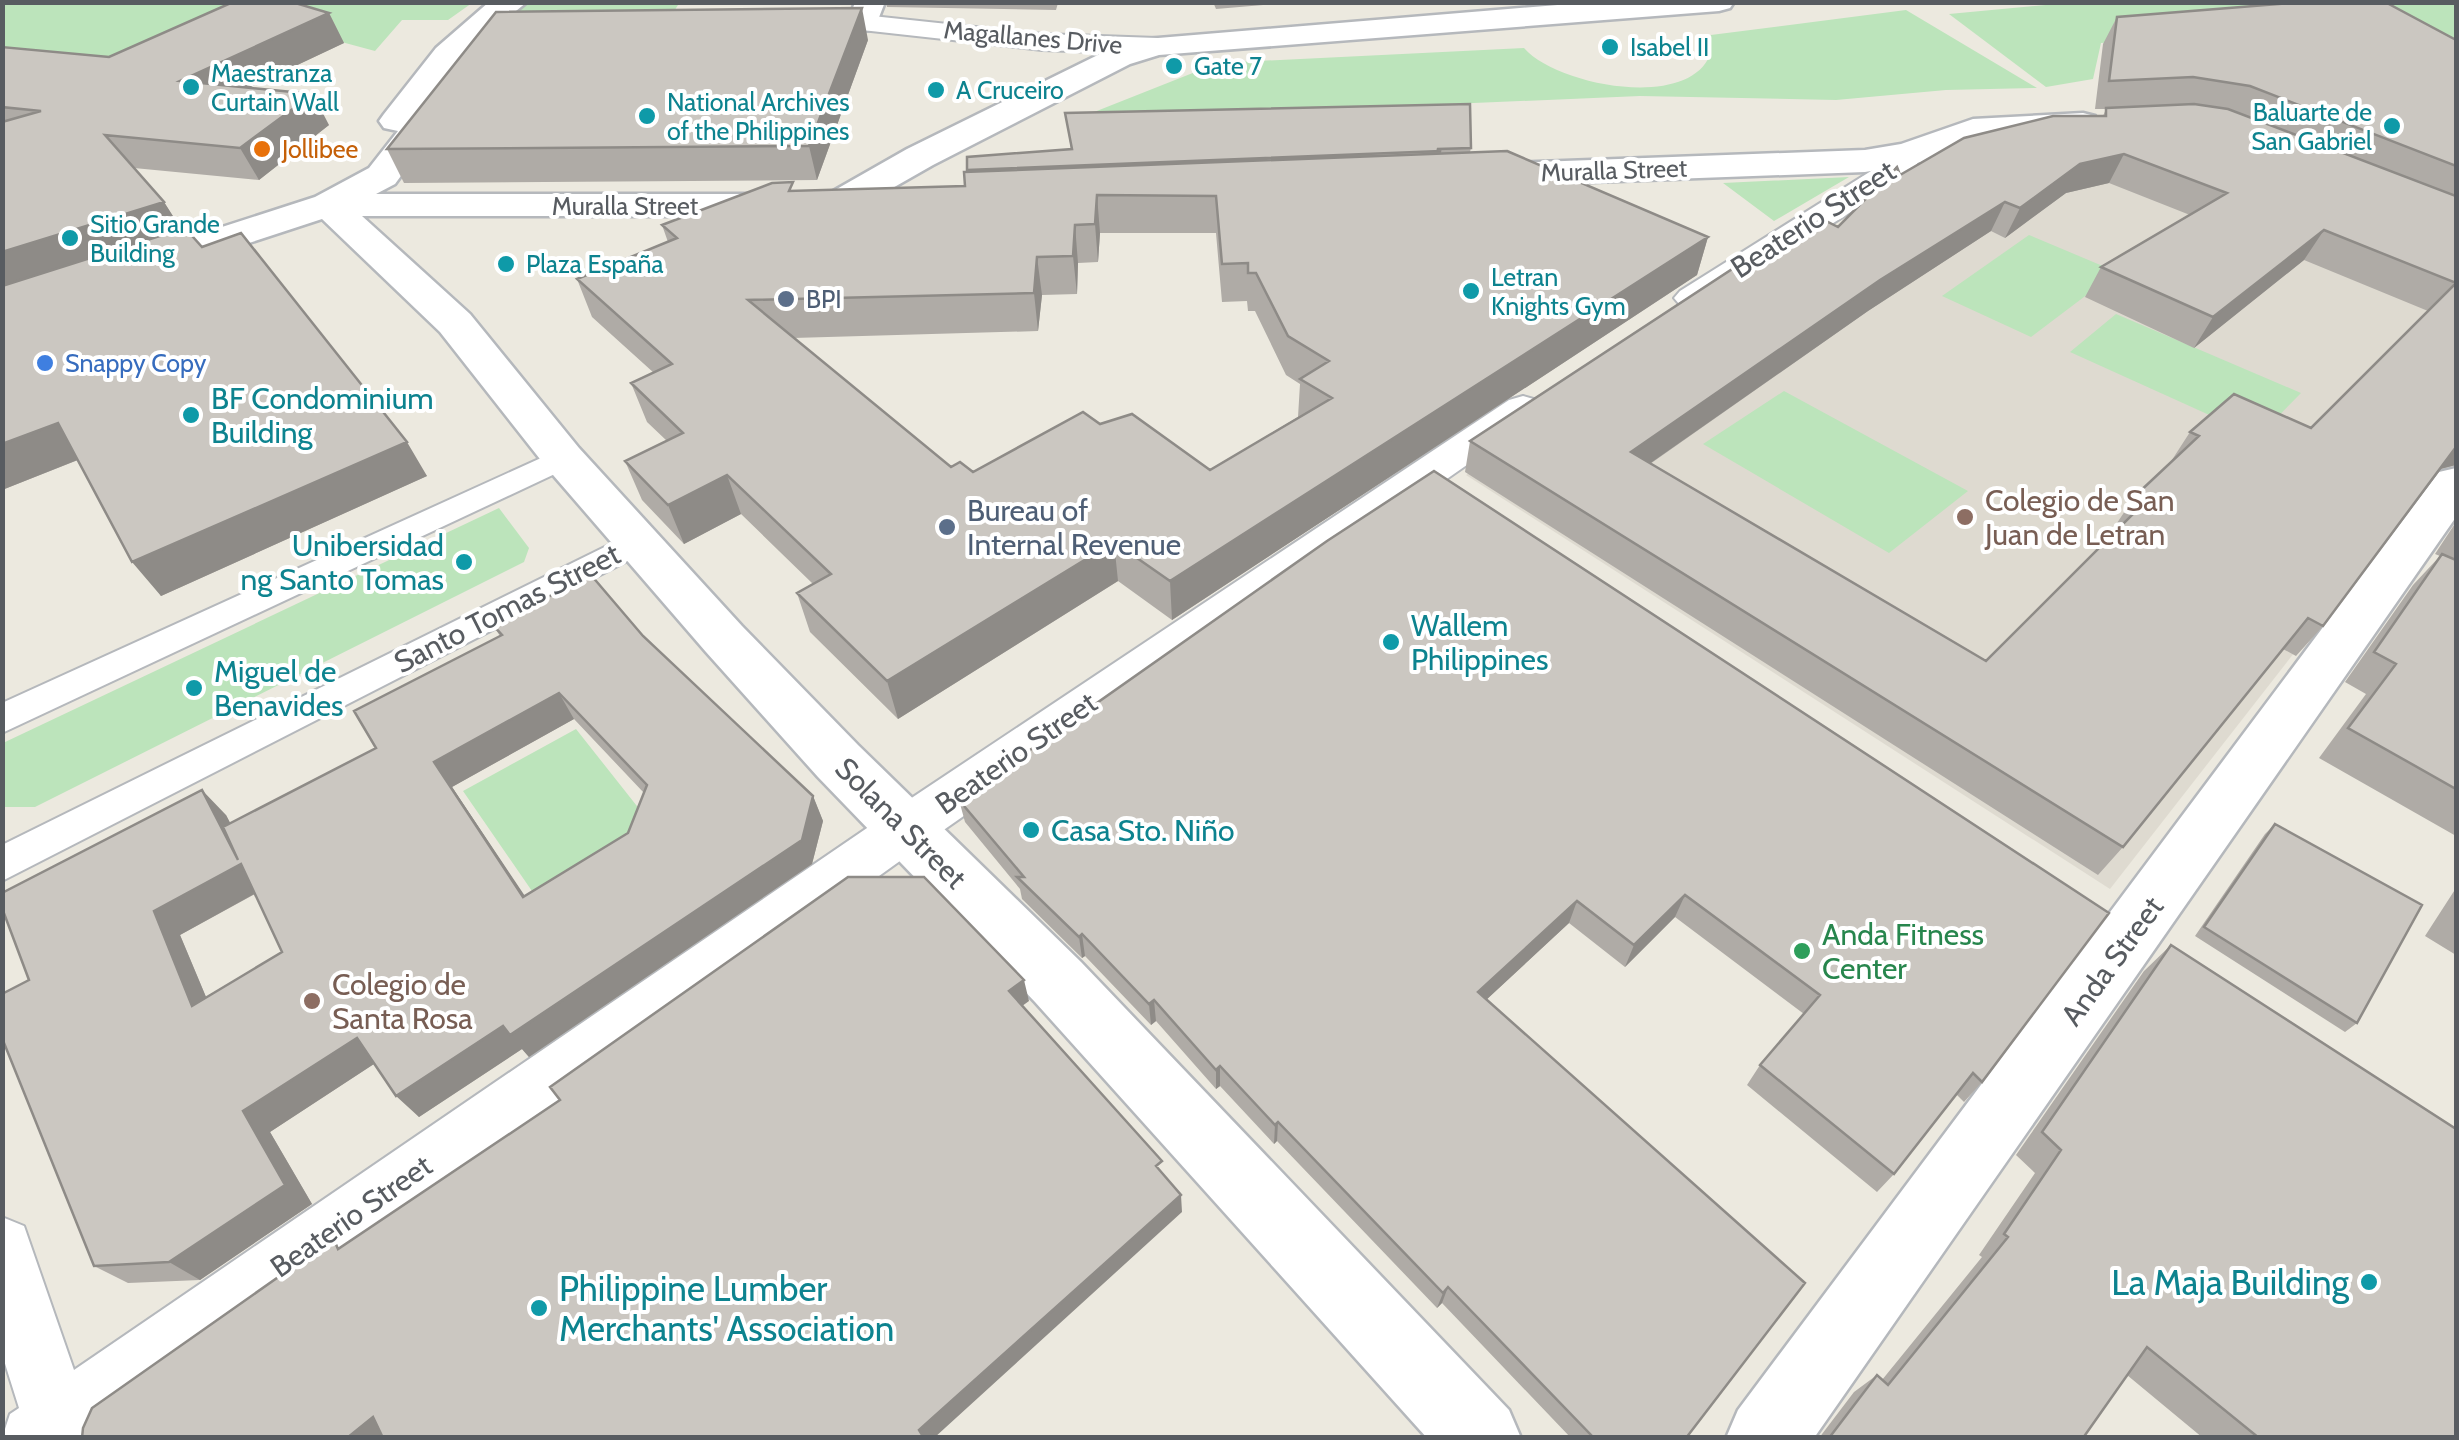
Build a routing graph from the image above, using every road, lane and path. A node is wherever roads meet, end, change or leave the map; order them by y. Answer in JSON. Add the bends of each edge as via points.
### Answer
{"nodes":[{"id":1,"x":1719,"y":2,"type":"edge"},
{"id":2,"x":867,"y":13,"type":"edge"},
{"id":3,"x":524,"y":14,"type":"edge"},
{"id":4,"x":770,"y":24,"type":"edge"},
{"id":5,"x":1157,"y":46,"type":"junction"},
{"id":6,"x":2108,"y":122,"type":"edge"},
{"id":7,"x":1909,"y":154,"type":"junction"},
{"id":8,"x":1455,"y":176,"type":"edge"},
{"id":9,"x":918,"y":196,"type":"edge"},
{"id":10,"x":841,"y":202,"type":"junction"},
{"id":11,"x":328,"y":205,"type":"junction"},
{"id":12,"x":2,"y":312,"type":"edge"},
{"id":13,"x":1658,"y":320,"type":"edge"},
{"id":14,"x":1559,"y":385,"type":"edge"},
{"id":15,"x":564,"y":458,"type":"junction"},
{"id":16,"x":2456,"y":484,"type":"edge"},
{"id":17,"x":637,"y":542,"type":"junction"},
{"id":18,"x":2,"y":719,"type":"edge"},
{"id":19,"x":908,"y":828,"type":"junction"},
{"id":20,"x":2,"y":864,"type":"edge"},
{"id":21,"x":2,"y":1248,"type":"edge"},
{"id":22,"x":51,"y":1432,"type":"edge"},
{"id":23,"x":1481,"y":1438,"type":"edge"},
{"id":24,"x":1766,"y":1438,"type":"edge"}],
"edges":[{"from":1,"to":5,"type":"street","name":"Magallanes Drive"},
{"from":2,"to":4,"type":"street","name":"Magallanes Drive"},
{"from":2,"to":5,"type":"street","name":"Magallanes Drive","via":[[1042,42]]},
{"from":3,"to":11,"type":"street","via":[[488,35],[382,176]]},
{"from":3,"to":11,"type":"street","via":[[477,25],[457,44]]},
{"from":5,"to":10,"type":"street","name":"Magallanes Drive","via":[[1119,57]]},
{"from":6,"to":7,"type":"street","name":"Muralla Street","via":[[1973,129]]},
{"from":7,"to":8,"type":"street","name":"Muralla Street"},
{"from":7,"to":13,"type":"street","name":"Beaterio Street","via":[[1898,168]]},
{"from":9,"to":10,"type":"street","name":"Muralla Street"},
{"from":10,"to":11,"type":"street","name":"Muralla Street"},
{"from":11,"to":12,"type":"street"},
{"from":11,"to":15,"type":"street","name":"Solana Street","via":[[455,322]]},
{"from":14,"to":19,"type":"street","name":"Beaterio Street","via":[[1444,482]]},
{"from":15,"to":17,"type":"street","name":"Solana Street"},
{"from":15,"to":18,"type":"street"},
{"from":16,"to":24,"type":"street","name":"Anda Street","via":[[2421,568],[2134,933]]},
{"from":17,"to":19,"type":"street","name":"Solana Street"},
{"from":17,"to":20,"type":"street","name":"Santo Tomas Street"},
{"from":19,"to":22,"type":"street","name":"Beaterio Street"},
{"from":19,"to":23,"type":"street","name":"Solana Street"},
{"from":21,"to":22,"type":"street"}]}
